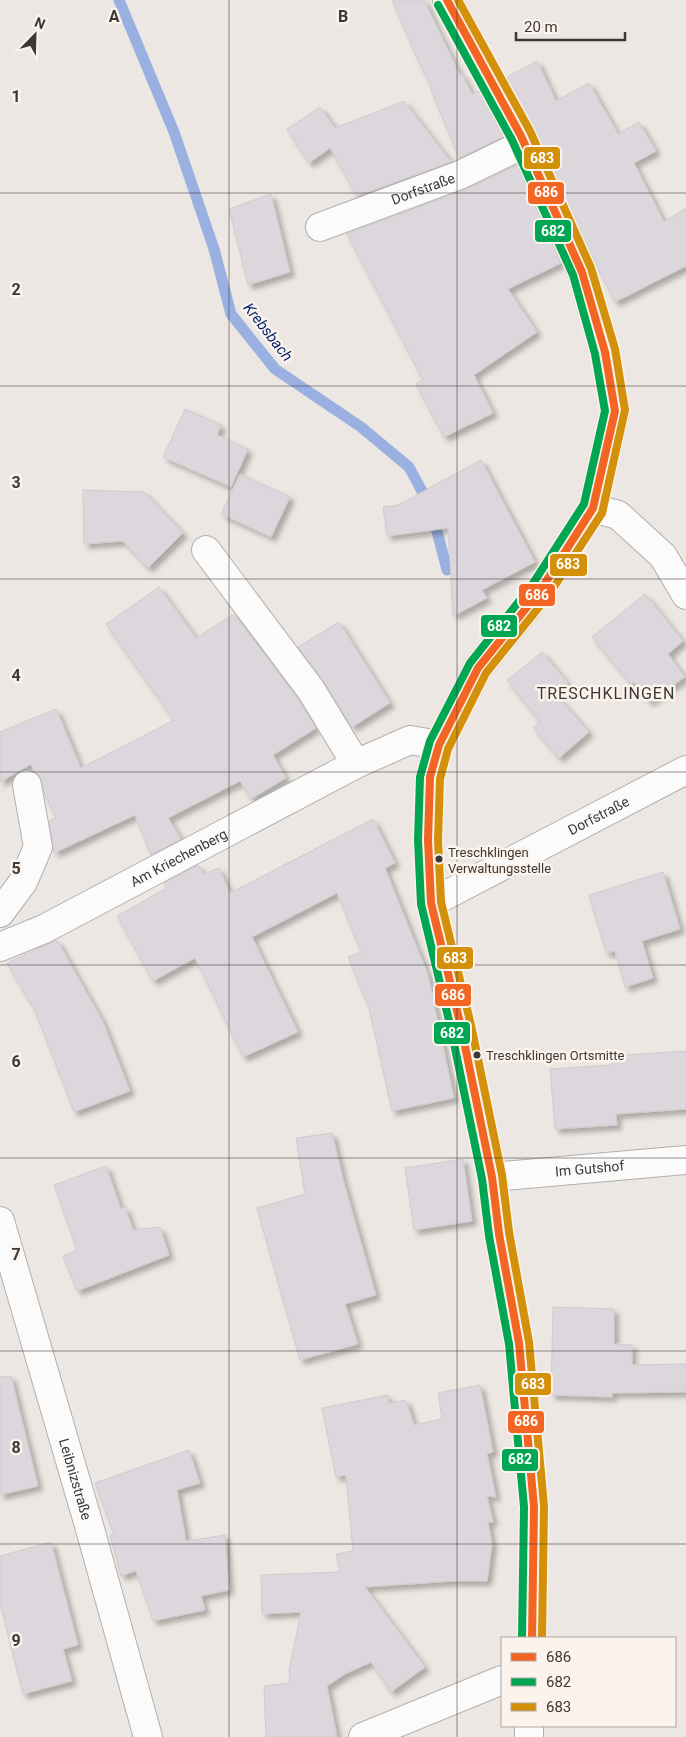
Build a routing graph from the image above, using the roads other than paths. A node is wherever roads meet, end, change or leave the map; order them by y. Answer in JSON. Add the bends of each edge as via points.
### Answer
{"nodes":[{"id":1,"x":447,"y":0,"type":"edge"},
{"id":2,"x":524,"y":144,"type":"junction"},
{"id":3,"x":320,"y":227,"type":"dead end"},
{"id":4,"x":593,"y":508,"type":"junction"},
{"id":5,"x":206,"y":550,"type":"dead end"},
{"id":6,"x":686,"y":595,"type":"edge"},
{"id":7,"x":439,"y":745,"type":"junction"},
{"id":8,"x":356,"y":764,"type":"junction"},
{"id":9,"x":686,"y":770,"type":"edge"},
{"id":10,"x":27,"y":785,"type":"dead end"},
{"id":11,"x":431,"y":903,"type":"junction"},
{"id":12,"x":0,"y":913,"type":"edge"},
{"id":13,"x":0,"y":947,"type":"edge"},
{"id":14,"x":686,"y":1160,"type":"edge"},
{"id":15,"x":492,"y":1177,"type":"junction"},
{"id":16,"x":0,"y":1221,"type":"edge"},
{"id":17,"x":532,"y":1637,"type":"edge"},
{"id":18,"x":501,"y":1680,"type":"edge"},
{"id":19,"x":148,"y":1737,"type":"edge"},
{"id":20,"x":363,"y":1737,"type":"edge"}],
"edges":[{"from":1,"to":2,"type":"street"},
{"from":2,"to":3,"type":"street","name":"Dorfstraße","via":[[460,175]]},
{"from":2,"to":4,"type":"street","via":[[582,272],[606,352],[615,411]]},
{"from":4,"to":6,"type":"street","via":[[618,514],[663,556]]},
{"from":4,"to":7,"type":"street","via":[[540,591],[478,668]]},
{"from":5,"to":8,"type":"street","via":[[310,690]]},
{"from":7,"to":8,"type":"street","name":"Am Kriechenberg","via":[[410,740]]},
{"from":7,"to":11,"type":"street","via":[[430,778]]},
{"from":8,"to":13,"type":"street","name":"Am Kriechenberg","via":[[44,929]]},
{"from":9,"to":11,"type":"street","name":"Dorfstraße"},
{"from":10,"to":12,"type":"street","via":[[38,847],[23,882]]},
{"from":11,"to":15,"type":"street","via":[[462,1027]]},
{"from":14,"to":15,"type":"street","name":"Im Gutshof"},
{"from":15,"to":17,"type":"street","via":[[518,1343],[534,1507]]},
{"from":16,"to":19,"type":"street","name":"Leibnizstraße"},
{"from":18,"to":20,"type":"street"}]}
